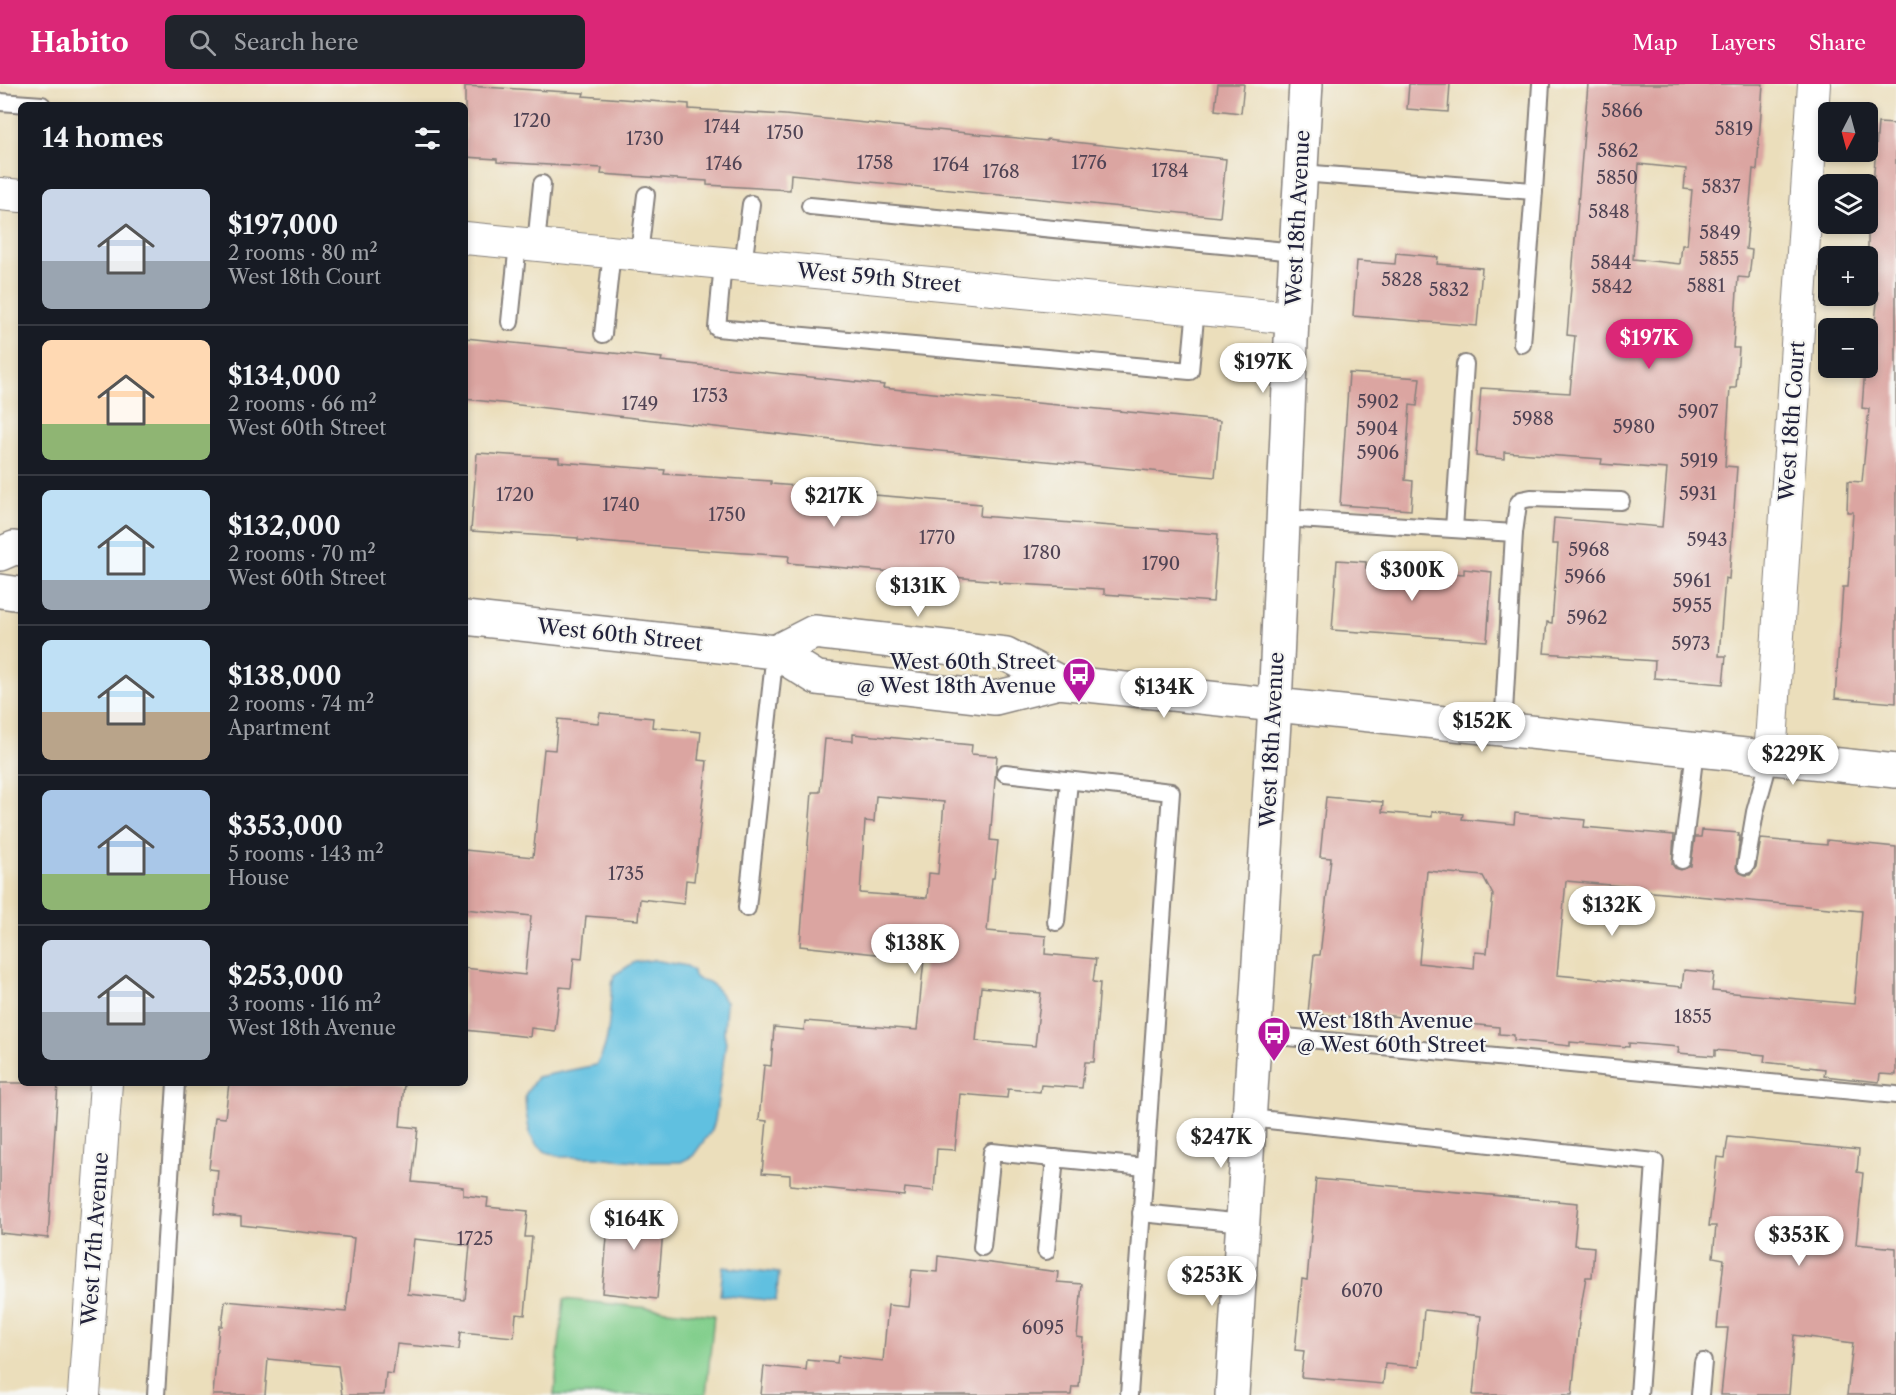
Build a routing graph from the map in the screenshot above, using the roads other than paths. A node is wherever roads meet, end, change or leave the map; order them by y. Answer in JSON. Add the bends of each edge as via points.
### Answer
{"nodes":[{"id":1,"x":1306,"y":84,"type":"edge"},
{"id":2,"x":1541,"y":84,"type":"edge"},
{"id":3,"x":1814,"y":84,"type":"edge"},
{"id":4,"x":0,"y":102,"type":"edge"},
{"id":5,"x":18,"y":103,"type":"edge"},
{"id":6,"x":1301,"y":173,"type":"junction"},
{"id":7,"x":542,"y":184,"type":"dead end"},
{"id":8,"x":1534,"y":192,"type":"junction"},
{"id":9,"x":0,"y":194,"type":"edge"},
{"id":10,"x":646,"y":195,"type":"dead end"},
{"id":11,"x":18,"y":196,"type":"edge"},
{"id":12,"x":751,"y":204,"type":"dead end"},
{"id":13,"x":810,"y":206,"type":"dead end"},
{"id":14,"x":468,"y":238,"type":"edge"},
{"id":15,"x":527,"y":244,"type":"junction"},
{"id":16,"x":1296,"y":252,"type":"junction"},
{"id":17,"x":626,"y":254,"type":"junction"},
{"id":18,"x":733,"y":264,"type":"junction"},
{"id":19,"x":1196,"y":308,"type":"junction"},
{"id":20,"x":1293,"y":318,"type":"junction"},
{"id":21,"x":510,"y":322,"type":"dead end"},
{"id":22,"x":603,"y":334,"type":"dead end"},
{"id":23,"x":1522,"y":344,"type":"dead end"},
{"id":24,"x":1464,"y":364,"type":"dead end"},
{"id":25,"x":1621,"y":501,"type":"dead end"},
{"id":26,"x":1283,"y":518,"type":"junction"},
{"id":27,"x":1454,"y":529,"type":"junction"},
{"id":28,"x":1514,"y":533,"type":"junction"},
{"id":29,"x":18,"y":549,"type":"edge"},
{"id":30,"x":0,"y":554,"type":"edge"},
{"id":31,"x":0,"y":591,"type":"edge"},
{"id":32,"x":18,"y":594,"type":"edge"},
{"id":33,"x":468,"y":618,"type":"edge"},
{"id":34,"x":775,"y":652,"type":"junction"},
{"id":35,"x":1059,"y":682,"type":"junction"},
{"id":36,"x":1275,"y":706,"type":"junction"},
{"id":37,"x":1503,"y":730,"type":"junction"},
{"id":38,"x":1695,"y":750,"type":"junction"},
{"id":39,"x":1770,"y":758,"type":"junction"},
{"id":40,"x":1896,"y":771,"type":"edge"},
{"id":41,"x":1005,"y":773,"type":"dead end"},
{"id":42,"x":1069,"y":781,"type":"junction"},
{"id":43,"x":1682,"y":860,"type":"dead end"},
{"id":44,"x":1746,"y":865,"type":"dead end"},
{"id":45,"x":747,"y":908,"type":"dead end"},
{"id":46,"x":1056,"y":922,"type":"dead end"},
{"id":47,"x":1255,"y":1034,"type":"junction"},
{"id":48,"x":106,"y":1086,"type":"edge"},
{"id":49,"x":176,"y":1086,"type":"edge"},
{"id":50,"x":1896,"y":1095,"type":"edge"},
{"id":51,"x":1250,"y":1118,"type":"junction"},
{"id":52,"x":1055,"y":1158,"type":"junction"},
{"id":53,"x":1145,"y":1167,"type":"junction"},
{"id":54,"x":1142,"y":1213,"type":"junction"},
{"id":55,"x":1244,"y":1222,"type":"junction"},
{"id":56,"x":982,"y":1247,"type":"dead end"},
{"id":57,"x":1046,"y":1251,"type":"dead end"},
{"id":58,"x":1703,"y":1362,"type":"dead end"},
{"id":59,"x":84,"y":1395,"type":"edge"},
{"id":60,"x":156,"y":1395,"type":"edge"},
{"id":61,"x":1129,"y":1395,"type":"edge"},
{"id":62,"x":1232,"y":1395,"type":"edge"},
{"id":63,"x":1639,"y":1395,"type":"edge"},
{"id":64,"x":1700,"y":1395,"type":"edge"}],
"edges":[{"from":1,"to":6,"type":"street","name":"West 18th Avenue"},
{"from":2,"to":8,"type":"lane"},
{"from":3,"to":39,"type":"street","name":"West 18th Court"},
{"from":4,"to":5,"type":"lane"},
{"from":6,"to":8,"type":"lane"},
{"from":6,"to":16,"type":"street","name":"West 18th Avenue"},
{"from":7,"to":15,"type":"lane"},
{"from":8,"to":23,"type":"lane"},
{"from":9,"to":11,"type":"street"},
{"from":10,"to":17,"type":"lane"},
{"from":12,"to":18,"type":"lane"},
{"from":13,"to":16,"type":"lane"},
{"from":14,"to":15,"type":"street","name":"West 59th Street"},
{"from":15,"to":17,"type":"street","name":"West 59th Street"},
{"from":15,"to":21,"type":"lane"},
{"from":16,"to":20,"type":"street","name":"West 18th Avenue"},
{"from":17,"to":18,"type":"street","name":"West 59th Street"},
{"from":17,"to":22,"type":"lane"},
{"from":18,"to":19,"type":"street","name":"West 59th Street"},
{"from":18,"to":19,"type":"lane","via":[[717,328],[1190,371]]},
{"from":19,"to":20,"type":"street","name":"West 59th Street"},
{"from":20,"to":26,"type":"street","name":"West 18th Avenue"},
{"from":24,"to":27,"type":"lane"},
{"from":25,"to":28,"type":"lane","via":[[1521,500]]},
{"from":26,"to":27,"type":"lane"},
{"from":26,"to":36,"type":"street","name":"West 18th Avenue"},
{"from":27,"to":28,"type":"lane"},
{"from":28,"to":37,"type":"lane"},
{"from":29,"to":30,"type":"street"},
{"from":31,"to":32,"type":"street"},
{"from":33,"to":34,"type":"street","name":"West 60th Street"},
{"from":34,"to":35,"type":"street","name":"West 60th Street","via":[[817,678],[995,698]]},
{"from":34,"to":35,"type":"street","name":"West 60th Street","via":[[814,632],[1006,654]]},
{"from":34,"to":45,"type":"lane"},
{"from":35,"to":36,"type":"street","name":"West 60th Street"},
{"from":36,"to":37,"type":"street","name":"West 60th Street"},
{"from":36,"to":47,"type":"street","name":"West 18th Avenue"},
{"from":37,"to":38,"type":"street","name":"West 60th Street"},
{"from":38,"to":39,"type":"street","name":"West 60th Street"},
{"from":38,"to":43,"type":"lane"},
{"from":39,"to":40,"type":"street","name":"West 60th Street"},
{"from":39,"to":44,"type":"lane"},
{"from":41,"to":42,"type":"lane"},
{"from":42,"to":46,"type":"lane"},
{"from":42,"to":53,"type":"lane","via":[[1171,792]]},
{"from":47,"to":50,"type":"lane"},
{"from":47,"to":51,"type":"street","name":"West 18th Avenue"},
{"from":48,"to":59,"type":"street","name":"West 17th Avenue"},
{"from":49,"to":60,"type":"lane"},
{"from":51,"to":55,"type":"street","name":"West 18th Avenue"},
{"from":51,"to":63,"type":"lane","via":[[1655,1162]]},
{"from":52,"to":53,"type":"lane"},
{"from":52,"to":56,"type":"lane","via":[[992,1152]]},
{"from":52,"to":57,"type":"lane"},
{"from":53,"to":54,"type":"lane"},
{"from":54,"to":55,"type":"lane"},
{"from":54,"to":61,"type":"lane"},
{"from":55,"to":62,"type":"street","name":"West 18th Avenue"},
{"from":58,"to":64,"type":"lane"}]}
